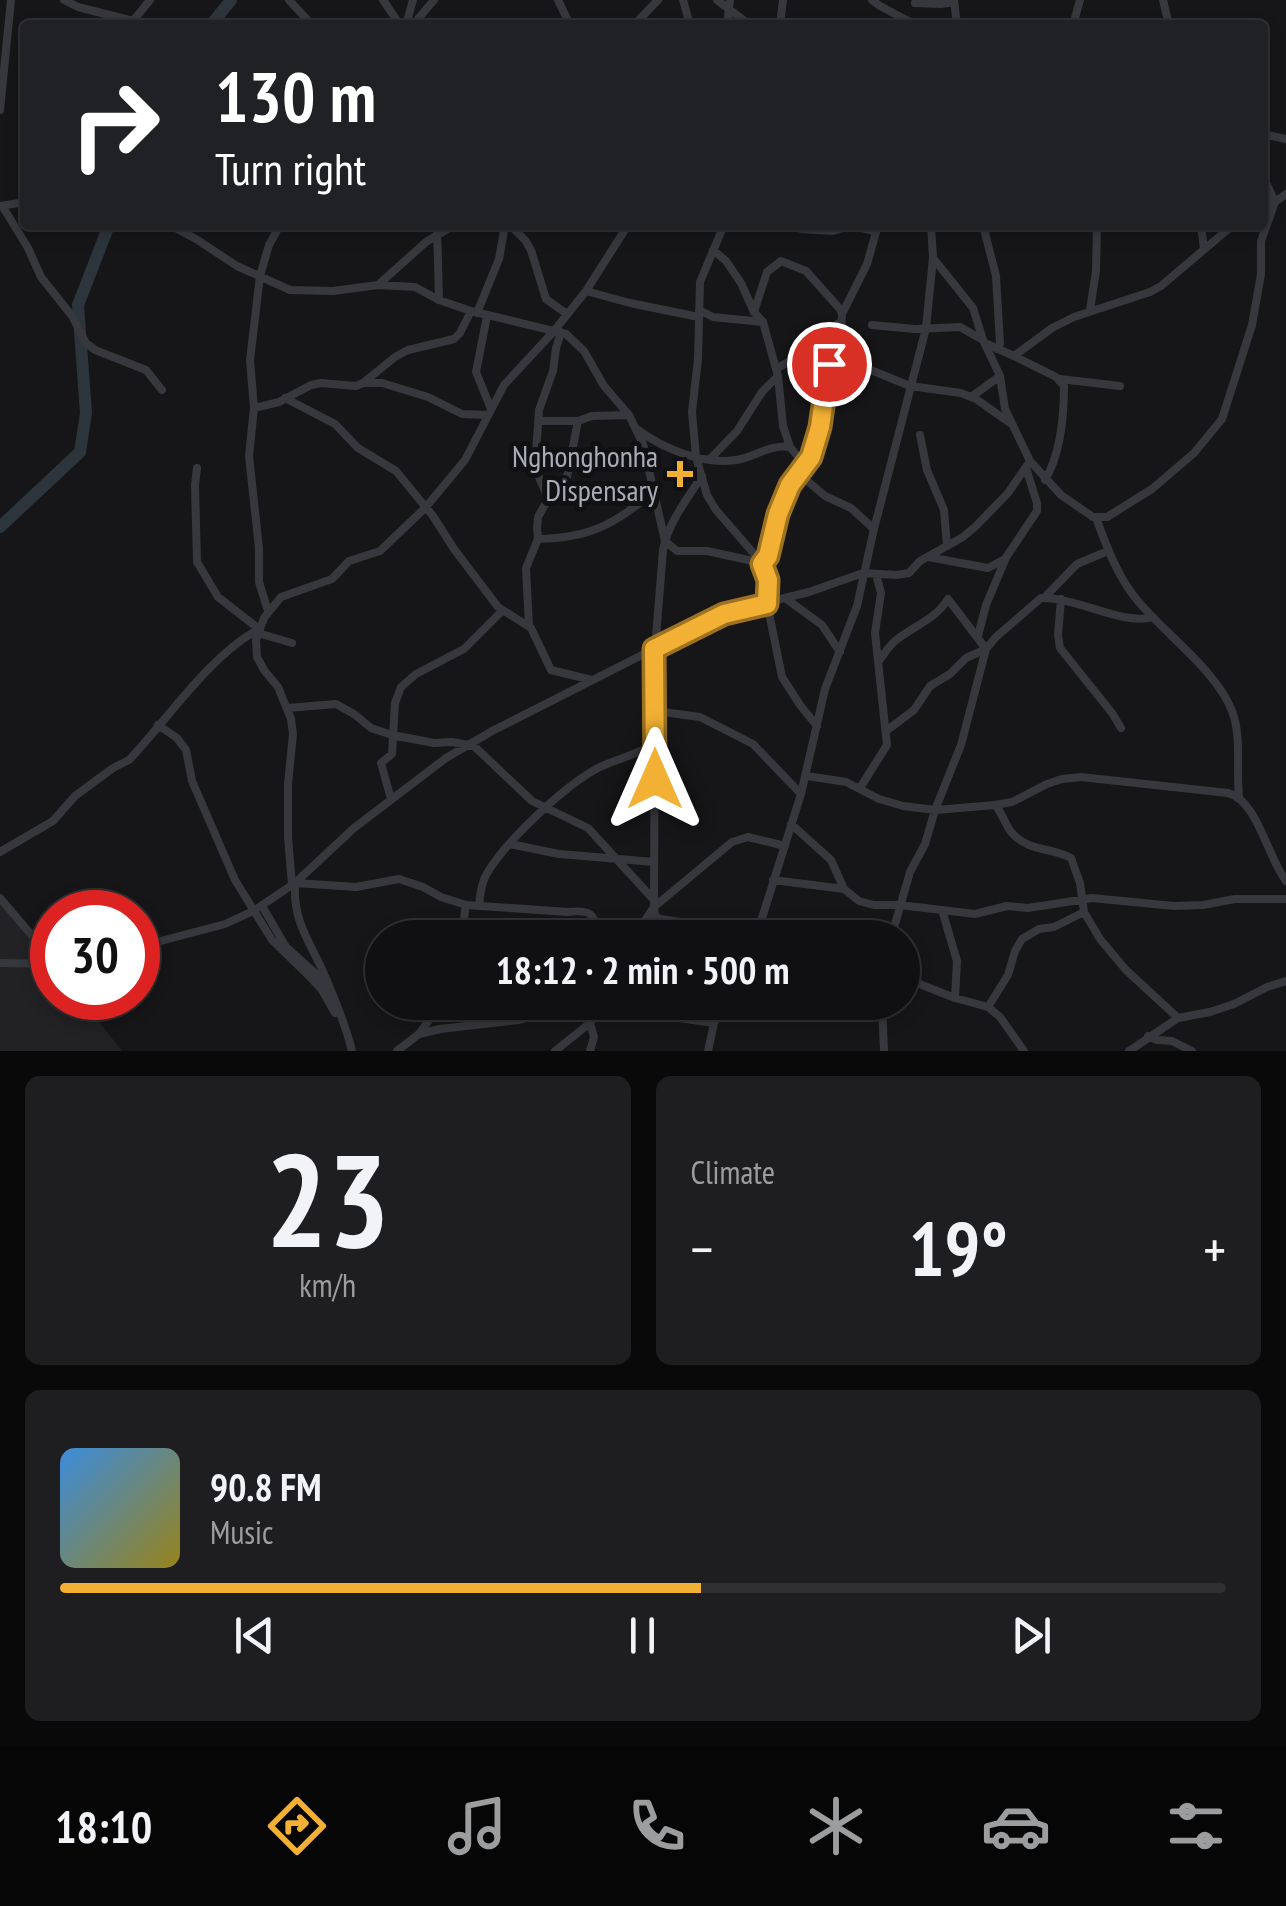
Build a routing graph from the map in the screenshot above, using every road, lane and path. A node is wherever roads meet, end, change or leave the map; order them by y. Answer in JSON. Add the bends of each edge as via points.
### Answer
{"nodes":[{"id":1,"x":11,"y":0,"type":"edge"},
{"id":2,"x":64,"y":0,"type":"edge"},
{"id":3,"x":150,"y":0,"type":"edge"},
{"id":4,"x":288,"y":0,"type":"edge"},
{"id":5,"x":382,"y":0,"type":"edge"},
{"id":6,"x":434,"y":0,"type":"edge"},
{"id":7,"x":658,"y":0,"type":"edge"},
{"id":8,"x":717,"y":0,"type":"edge"},
{"id":9,"x":872,"y":0,"type":"edge"},
{"id":10,"x":954,"y":1,"type":"edge"},
{"id":11,"x":915,"y":2,"type":"edge"},
{"id":12,"x":729,"y":4,"type":"edge"},
{"id":13,"x":125,"y":20,"type":"edge"},
{"id":14,"x":135,"y":20,"type":"edge"},
{"id":15,"x":307,"y":20,"type":"edge"},
{"id":16,"x":402,"y":20,"type":"edge"},
{"id":17,"x":412,"y":20,"type":"edge"},
{"id":18,"x":639,"y":20,"type":"edge"},
{"id":19,"x":907,"y":20,"type":"edge"},
{"id":20,"x":0,"y":110,"type":"edge"},
{"id":21,"x":1268,"y":187,"type":"edge"},
{"id":22,"x":1286,"y":194,"type":"edge"},
{"id":23,"x":1275,"y":202,"type":"junction"},
{"id":24,"x":2,"y":207,"type":"edge"},
{"id":25,"x":1268,"y":207,"type":"edge"},
{"id":26,"x":1268,"y":222,"type":"edge"},
{"id":27,"x":179,"y":230,"type":"edge"},
{"id":28,"x":278,"y":230,"type":"edge"},
{"id":29,"x":437,"y":230,"type":"edge"},
{"id":30,"x":507,"y":230,"type":"edge"},
{"id":31,"x":514,"y":230,"type":"edge"},
{"id":32,"x":625,"y":230,"type":"edge"},
{"id":33,"x":722,"y":230,"type":"edge"},
{"id":34,"x":876,"y":230,"type":"edge"},
{"id":35,"x":931,"y":230,"type":"edge"},
{"id":36,"x":983,"y":230,"type":"edge"},
{"id":37,"x":1094,"y":230,"type":"edge"},
{"id":38,"x":1202,"y":230,"type":"edge"},
{"id":39,"x":1226,"y":230,"type":"edge"},
{"id":40,"x":1265,"y":230,"type":"edge"},
{"id":41,"x":1204,"y":249,"type":"junction"},
{"id":42,"x":713,"y":250,"type":"junction"},
{"id":43,"x":932,"y":258,"type":"junction"},
{"id":44,"x":260,"y":276,"type":"junction"},
{"id":45,"x":378,"y":284,"type":"junction"},
{"id":46,"x":586,"y":291,"type":"junction"},
{"id":47,"x":439,"y":300,"type":"junction"},
{"id":48,"x":1090,"y":310,"type":"junction"},
{"id":49,"x":754,"y":312,"type":"junction"},
{"id":50,"x":478,"y":313,"type":"junction"},
{"id":51,"x":566,"y":314,"type":"junction"},
{"id":52,"x":699,"y":314,"type":"junction"},
{"id":53,"x":763,"y":322,"type":"junction"},
{"id":54,"x":841,"y":322,"type":"junction"},
{"id":55,"x":872,"y":325,"type":"dead end"},
{"id":56,"x":926,"y":328,"type":"junction"},
{"id":57,"x":558,"y":332,"type":"junction"},
{"id":58,"x":985,"y":342,"type":"junction"},
{"id":59,"x":997,"y":349,"type":"junction"},
{"id":60,"x":1014,"y":356,"type":"junction"},
{"id":61,"x":777,"y":372,"type":"junction"},
{"id":62,"x":1000,"y":376,"type":"junction"},
{"id":63,"x":1058,"y":378,"type":"junction"},
{"id":64,"x":363,"y":383,"type":"junction"},
{"id":65,"x":910,"y":386,"type":"junction"},
{"id":66,"x":1120,"y":386,"type":"dead end"},
{"id":67,"x":162,"y":390,"type":"dead end"},
{"id":68,"x":971,"y":397,"type":"junction"},
{"id":69,"x":285,"y":398,"type":"junction"},
{"id":70,"x":254,"y":408,"type":"junction"},
{"id":71,"x":489,"y":412,"type":"junction"},
{"id":72,"x":629,"y":414,"type":"junction"},
{"id":73,"x":539,"y":421,"type":"junction"},
{"id":74,"x":578,"y":421,"type":"junction"},
{"id":75,"x":1011,"y":424,"type":"junction"},
{"id":76,"x":637,"y":430,"type":"junction"},
{"id":77,"x":920,"y":435,"type":"dead end"},
{"id":78,"x":790,"y":447,"type":"junction"},
{"id":79,"x":710,"y":459,"type":"junction"},
{"id":80,"x":805,"y":465,"type":"junction"},
{"id":81,"x":1028,"y":465,"type":"junction"},
{"id":82,"x":699,"y":467,"type":"junction"},
{"id":83,"x":197,"y":468,"type":"dead end"},
{"id":84,"x":798,"y":473,"type":"junction"},
{"id":85,"x":1045,"y":480,"type":"junction"},
{"id":86,"x":654,"y":492,"type":"junction"},
{"id":87,"x":548,"y":498,"type":"junction"},
{"id":88,"x":426,"y":507,"type":"junction"},
{"id":89,"x":1096,"y":518,"type":"junction"},
{"id":90,"x":874,"y":529,"type":"junction"},
{"id":91,"x":538,"y":538,"type":"junction"},
{"id":92,"x":665,"y":541,"type":"junction"},
{"id":93,"x":947,"y":546,"type":"junction"},
{"id":94,"x":1108,"y":551,"type":"junction"},
{"id":95,"x":928,"y":557,"type":"junction"},
{"id":96,"x":1005,"y":560,"type":"junction"},
{"id":97,"x":762,"y":564,"type":"junction"},
{"id":98,"x":863,"y":573,"type":"junction"},
{"id":99,"x":876,"y":574,"type":"junction"},
{"id":100,"x":1045,"y":597,"type":"junction"},
{"id":101,"x":785,"y":598,"type":"junction"},
{"id":102,"x":1061,"y":599,"type":"junction"},
{"id":103,"x":767,"y":604,"type":"junction"},
{"id":104,"x":268,"y":611,"type":"junction"},
{"id":105,"x":502,"y":611,"type":"junction"},
{"id":106,"x":1153,"y":618,"type":"junction"},
{"id":107,"x":529,"y":626,"type":"junction"},
{"id":108,"x":258,"y":631,"type":"junction"},
{"id":109,"x":978,"y":636,"type":"junction"},
{"id":110,"x":292,"y":643,"type":"dead end"},
{"id":111,"x":654,"y":649,"type":"junction"},
{"id":112,"x":986,"y":649,"type":"junction"},
{"id":113,"x":840,"y":652,"type":"junction"},
{"id":114,"x":878,"y":660,"type":"junction"},
{"id":115,"x":592,"y":680,"type":"junction"},
{"id":116,"x":287,"y":708,"type":"junction"},
{"id":117,"x":655,"y":710,"type":"junction"},
{"id":118,"x":158,"y":725,"type":"junction"},
{"id":119,"x":817,"y":726,"type":"junction"},
{"id":120,"x":1121,"y":728,"type":"dead end"},
{"id":121,"x":886,"y":731,"type":"junction"},
{"id":122,"x":392,"y":735,"type":"junction"},
{"id":123,"x":654,"y":743,"type":"junction"},
{"id":124,"x":468,"y":745,"type":"junction"},
{"id":125,"x":806,"y":776,"type":"junction"},
{"id":126,"x":860,"y":788,"type":"junction"},
{"id":127,"x":802,"y":794,"type":"junction"},
{"id":128,"x":1239,"y":796,"type":"junction"},
{"id":129,"x":390,"y":799,"type":"junction"},
{"id":130,"x":995,"y":806,"type":"junction"},
{"id":131,"x":546,"y":807,"type":"junction"},
{"id":132,"x":935,"y":810,"type":"junction"},
{"id":133,"x":791,"y":824,"type":"junction"},
{"id":134,"x":510,"y":844,"type":"junction"},
{"id":135,"x":785,"y":846,"type":"junction"},
{"id":136,"x":0,"y":852,"type":"edge"},
{"id":137,"x":620,"y":860,"type":"junction"},
{"id":138,"x":654,"y":862,"type":"junction"},
{"id":139,"x":773,"y":880,"type":"junction"},
{"id":140,"x":1286,"y":880,"type":"edge"},
{"id":141,"x":294,"y":884,"type":"junction"},
{"id":142,"x":844,"y":889,"type":"junction"},
{"id":143,"x":0,"y":898,"type":"edge"},
{"id":144,"x":1286,"y":899,"type":"edge"},
{"id":145,"x":1081,"y":900,"type":"junction"},
{"id":146,"x":654,"y":903,"type":"junction"},
{"id":147,"x":466,"y":904,"type":"junction"},
{"id":148,"x":900,"y":905,"type":"junction"},
{"id":149,"x":479,"y":906,"type":"junction"},
{"id":150,"x":260,"y":910,"type":"junction"},
{"id":151,"x":942,"y":910,"type":"junction"},
{"id":152,"x":1084,"y":912,"type":"junction"},
{"id":153,"x":464,"y":920,"type":"edge"},
{"id":154,"x":594,"y":920,"type":"edge"},
{"id":155,"x":644,"y":920,"type":"edge"},
{"id":156,"x":660,"y":920,"type":"edge"},
{"id":157,"x":761,"y":920,"type":"edge"},
{"id":158,"x":896,"y":920,"type":"edge"},
{"id":159,"x":30,"y":934,"type":"edge"},
{"id":160,"x":160,"y":941,"type":"edge"},
{"id":161,"x":30,"y":962,"type":"edge"},
{"id":162,"x":0,"y":963,"type":"edge"},
{"id":163,"x":1286,"y":981,"type":"edge"},
{"id":164,"x":920,"y":984,"type":"edge"},
{"id":165,"x":329,"y":986,"type":"junction"},
{"id":166,"x":956,"y":998,"type":"junction"},
{"id":167,"x":988,"y":1007,"type":"junction"},
{"id":168,"x":1178,"y":1018,"type":"junction"},
{"id":169,"x":429,"y":1020,"type":"edge"},
{"id":170,"x":518,"y":1020,"type":"edge"},
{"id":171,"x":592,"y":1020,"type":"edge"},
{"id":172,"x":702,"y":1020,"type":"edge"},
{"id":173,"x":883,"y":1020,"type":"edge"},
{"id":174,"x":714,"y":1022,"type":"joint"},
{"id":175,"x":590,"y":1023,"type":"junction"},
{"id":176,"x":419,"y":1034,"type":"junction"},
{"id":177,"x":1148,"y":1036,"type":"junction"},
{"id":178,"x":350,"y":1051,"type":"edge"},
{"id":179,"x":397,"y":1051,"type":"edge"},
{"id":180,"x":555,"y":1051,"type":"edge"},
{"id":181,"x":590,"y":1051,"type":"edge"},
{"id":182,"x":708,"y":1051,"type":"edge"},
{"id":183,"x":884,"y":1051,"type":"edge"},
{"id":184,"x":1024,"y":1051,"type":"edge"},
{"id":185,"x":1129,"y":1051,"type":"edge"},
{"id":186,"x":1192,"y":1051,"type":"edge"}],
"edges":[{"from":1,"to":20,"type":"street"},
{"from":2,"to":13,"type":"street"},
{"from":3,"to":14,"type":"street"},
{"from":4,"to":15,"type":"street"},
{"from":5,"to":16,"type":"street"},
{"from":6,"to":17,"type":"street"},
{"from":7,"to":18,"type":"street"},
{"from":8,"to":12,"type":"street"},
{"from":9,"to":19,"type":"street"},
{"from":10,"to":11,"type":"street"},
{"from":21,"to":23,"type":"street"},
{"from":22,"to":23,"type":"street"},
{"from":23,"to":25,"type":"street"},
{"from":23,"to":26,"type":"street"},
{"from":24,"to":67,"type":"street","via":[[86,343],[146,370]]},
{"from":27,"to":44,"type":"street"},
{"from":28,"to":44,"type":"street"},
{"from":29,"to":45,"type":"street"},
{"from":29,"to":47,"type":"street"},
{"from":30,"to":50,"type":"street"},
{"from":31,"to":51,"type":"street","via":[[531,250],[546,298]]},
{"from":32,"to":46,"type":"street"},
{"from":33,"to":42,"type":"street"},
{"from":34,"to":54,"type":"street"},
{"from":35,"to":43,"type":"street"},
{"from":36,"to":59,"type":"street","via":[[996,276]]},
{"from":37,"to":48,"type":"street"},
{"from":38,"to":41,"type":"street"},
{"from":39,"to":41,"type":"street"},
{"from":40,"to":89,"type":"street","via":[[1252,325],[1222,418],[1152,488]]},
{"from":41,"to":48,"type":"street","via":[[1156,290]]},
{"from":42,"to":49,"type":"street"},
{"from":42,"to":52,"type":"street","via":[[700,282]]},
{"from":43,"to":56,"type":"street"},
{"from":43,"to":58,"type":"street","via":[[974,308]]},
{"from":44,"to":45,"type":"street","via":[[290,290]]},
{"from":44,"to":70,"type":"street","via":[[250,360]]},
{"from":45,"to":47,"type":"street","via":[[415,287]]},
{"from":46,"to":51,"type":"street"},
{"from":46,"to":52,"type":"street"},
{"from":47,"to":50,"type":"street"},
{"from":48,"to":60,"type":"street"},
{"from":49,"to":53,"type":"street"},
{"from":49,"to":54,"type":"street","via":[[766,272],[785,261],[810,274],[838,306]]},
{"from":50,"to":57,"type":"street"},
{"from":50,"to":64,"type":"street","via":[[454,339],[408,350]]},
{"from":50,"to":71,"type":"street","via":[[476,372]]},
{"from":51,"to":57,"type":"street"},
{"from":52,"to":53,"type":"street"},
{"from":52,"to":82,"type":"street","via":[[692,412]]},
{"from":53,"to":61,"type":"street"},
{"from":54,"to":61,"type":"street"},
{"from":54,"to":65,"type":"street","via":[[856,362]]},
{"from":54,"to":80,"type":"street","via":[[820,427]]},
{"from":55,"to":56,"type":"street"},
{"from":56,"to":58,"type":"street","via":[[960,327]]},
{"from":56,"to":65,"type":"street"},
{"from":57,"to":71,"type":"street","via":[[504,385]]},
{"from":57,"to":72,"type":"street","via":[[584,350]]},
{"from":57,"to":73,"type":"street"},
{"from":58,"to":59,"type":"street"},
{"from":58,"to":62,"type":"street"},
{"from":59,"to":60,"type":"street"},
{"from":60,"to":63,"type":"street"},
{"from":61,"to":78,"type":"street"},
{"from":61,"to":79,"type":"street"},
{"from":62,"to":68,"type":"street"},
{"from":62,"to":75,"type":"street"},
{"from":63,"to":66,"type":"street"},
{"from":63,"to":85,"type":"street","via":[[1064,386],[1061,431]]},
{"from":64,"to":69,"type":"street","via":[[317,384]]},
{"from":64,"to":71,"type":"street","via":[[387,384],[462,414]]},
{"from":65,"to":68,"type":"street"},
{"from":65,"to":90,"type":"street"},
{"from":68,"to":75,"type":"street"},
{"from":69,"to":70,"type":"street"},
{"from":69,"to":88,"type":"street","via":[[335,424],[358,448],[388,464]]},
{"from":70,"to":104,"type":"street","via":[[249,456],[259,582]]},
{"from":71,"to":88,"type":"street","via":[[465,460]]},
{"from":72,"to":74,"type":"street"},
{"from":72,"to":76,"type":"street"},
{"from":73,"to":74,"type":"street"},
{"from":73,"to":87,"type":"street","via":[[536,468]]},
{"from":74,"to":87,"type":"street","via":[[567,477]]},
{"from":75,"to":81,"type":"street"},
{"from":76,"to":82,"type":"street"},
{"from":76,"to":86,"type":"street"},
{"from":77,"to":93,"type":"street","via":[[944,510]]},
{"from":78,"to":79,"type":"street"},
{"from":78,"to":80,"type":"street"},
{"from":79,"to":82,"type":"street"},
{"from":80,"to":84,"type":"street"},
{"from":81,"to":85,"type":"street"},
{"from":81,"to":93,"type":"street","via":[[976,526]]},
{"from":81,"to":96,"type":"street","via":[[1038,508]]},
{"from":82,"to":92,"type":"street"},
{"from":82,"to":97,"type":"street","via":[[716,510]]},
{"from":83,"to":108,"type":"street","via":[[197,562],[218,597]]},
{"from":84,"to":90,"type":"street"},
{"from":84,"to":97,"type":"street"},
{"from":85,"to":89,"type":"street"},
{"from":86,"to":91,"type":"street","via":[[601,528]]},
{"from":86,"to":92,"type":"street"},
{"from":87,"to":91,"type":"street"},
{"from":88,"to":104,"type":"street","via":[[380,550],[349,561],[332,579],[282,597]]},
{"from":88,"to":105,"type":"street"},
{"from":89,"to":94,"type":"street"},
{"from":90,"to":98,"type":"street"},
{"from":91,"to":107,"type":"street","via":[[525,575]]},
{"from":92,"to":97,"type":"street","via":[[676,550]]},
{"from":92,"to":111,"type":"street"},
{"from":93,"to":95,"type":"street"},
{"from":94,"to":100,"type":"street","via":[[1077,564]]},
{"from":94,"to":106,"type":"street"},
{"from":95,"to":96,"type":"street","via":[[983,569]]},
{"from":95,"to":99,"type":"street","via":[[905,575]]},
{"from":96,"to":109,"type":"street"},
{"from":97,"to":103,"type":"street"},
{"from":98,"to":99,"type":"street"},
{"from":98,"to":101,"type":"street"},
{"from":98,"to":113,"type":"street"},
{"from":99,"to":114,"type":"street"},
{"from":100,"to":102,"type":"street"},
{"from":100,"to":112,"type":"street"},
{"from":101,"to":103,"type":"street"},
{"from":101,"to":113,"type":"street","via":[[822,625]]},
{"from":102,"to":106,"type":"street"},
{"from":102,"to":120,"type":"street","via":[[1060,648]]},
{"from":103,"to":111,"type":"street","via":[[724,614]]},
{"from":103,"to":119,"type":"street","via":[[784,682]]},
{"from":104,"to":108,"type":"street"},
{"from":105,"to":107,"type":"street"},
{"from":105,"to":122,"type":"street","via":[[464,648],[401,686]]},
{"from":106,"to":128,"type":"street","via":[[1230,706]]},
{"from":107,"to":115,"type":"street","via":[[551,670]]},
{"from":108,"to":110,"type":"street"},
{"from":108,"to":116,"type":"street","via":[[257,657]]},
{"from":108,"to":118,"type":"street"},
{"from":109,"to":112,"type":"street"},
{"from":109,"to":114,"type":"street","via":[[948,599]]},
{"from":111,"to":115,"type":"street"},
{"from":111,"to":117,"type":"street"},
{"from":112,"to":121,"type":"street","via":[[930,686],[914,710]]},
{"from":112,"to":132,"type":"street","via":[[962,744]]},
{"from":113,"to":119,"type":"street"},
{"from":114,"to":121,"type":"street"},
{"from":115,"to":124,"type":"street"},
{"from":116,"to":122,"type":"street","via":[[340,705]]},
{"from":116,"to":141,"type":"street","via":[[294,741],[288,784]]},
{"from":117,"to":123,"type":"street"},
{"from":117,"to":127,"type":"street","via":[[700,717],[753,744]]},
{"from":118,"to":136,"type":"street","via":[[129,760]]},
{"from":118,"to":150,"type":"street","via":[[186,750],[192,781],[235,880]]},
{"from":119,"to":125,"type":"street"},
{"from":121,"to":126,"type":"street","via":[[883,755]]},
{"from":122,"to":124,"type":"street"},
{"from":122,"to":129,"type":"street","via":[[392,754],[381,766]]},
{"from":123,"to":131,"type":"street","via":[[591,772]]},
{"from":123,"to":138,"type":"street"},
{"from":124,"to":129,"type":"street"},
{"from":124,"to":131,"type":"street"},
{"from":125,"to":126,"type":"street"},
{"from":125,"to":127,"type":"street"},
{"from":126,"to":132,"type":"street","via":[[892,803]]},
{"from":127,"to":133,"type":"street"},
{"from":128,"to":130,"type":"street","via":[[1081,778]]},
{"from":128,"to":140,"type":"street"},
{"from":129,"to":141,"type":"street"},
{"from":130,"to":132,"type":"street"},
{"from":130,"to":145,"type":"street","via":[[1028,845],[1071,858]]},
{"from":131,"to":134,"type":"street"},
{"from":131,"to":137,"type":"street","via":[[585,826]]},
{"from":132,"to":148,"type":"street"},
{"from":133,"to":135,"type":"street"},
{"from":133,"to":142,"type":"street","via":[[831,860]]},
{"from":134,"to":137,"type":"street"},
{"from":134,"to":149,"type":"street","via":[[484,878]]},
{"from":135,"to":139,"type":"street"},
{"from":135,"to":146,"type":"street","via":[[735,840]]},
{"from":137,"to":138,"type":"street"},
{"from":137,"to":146,"type":"street"},
{"from":138,"to":146,"type":"street"},
{"from":139,"to":142,"type":"street"},
{"from":139,"to":157,"type":"street"},
{"from":141,"to":147,"type":"street","via":[[356,887],[399,879]]},
{"from":141,"to":150,"type":"street"},
{"from":141,"to":165,"type":"street","via":[[294,905]]},
{"from":142,"to":148,"type":"street","via":[[874,905]]},
{"from":143,"to":159,"type":"street"},
{"from":144,"to":145,"type":"street","via":[[1174,906]]},
{"from":145,"to":151,"type":"street","via":[[980,914]]},
{"from":145,"to":152,"type":"street"},
{"from":146,"to":155,"type":"street"},
{"from":146,"to":156,"type":"street"},
{"from":147,"to":149,"type":"street"},
{"from":147,"to":153,"type":"street"},
{"from":148,"to":151,"type":"street"},
{"from":148,"to":158,"type":"street"},
{"from":149,"to":154,"type":"street","via":[[584,910]]},
{"from":150,"to":160,"type":"street"},
{"from":150,"to":165,"type":"street","via":[[286,947]]},
{"from":150,"to":178,"type":"street","via":[[272,940],[322,990]]},
{"from":151,"to":166,"type":"street","via":[[958,961]]},
{"from":152,"to":167,"type":"street","via":[[1022,939]]},
{"from":152,"to":168,"type":"street","via":[[1109,951]]},
{"from":161,"to":162,"type":"street"},
{"from":163,"to":168,"type":"street"},
{"from":164,"to":166,"type":"street"},
{"from":165,"to":178,"type":"street"},
{"from":166,"to":167,"type":"street"},
{"from":167,"to":184,"type":"street"},
{"from":168,"to":177,"type":"street"},
{"from":169,"to":176,"type":"street"},
{"from":170,"to":176,"type":"street"},
{"from":171,"to":175,"type":"street"},
{"from":172,"to":174,"type":"street"},
{"from":173,"to":183,"type":"street"},
{"from":174,"to":182,"type":"street"},
{"from":175,"to":180,"type":"street"},
{"from":175,"to":181,"type":"street"},
{"from":176,"to":179,"type":"street"},
{"from":177,"to":185,"type":"street"},
{"from":177,"to":186,"type":"street"}]}
